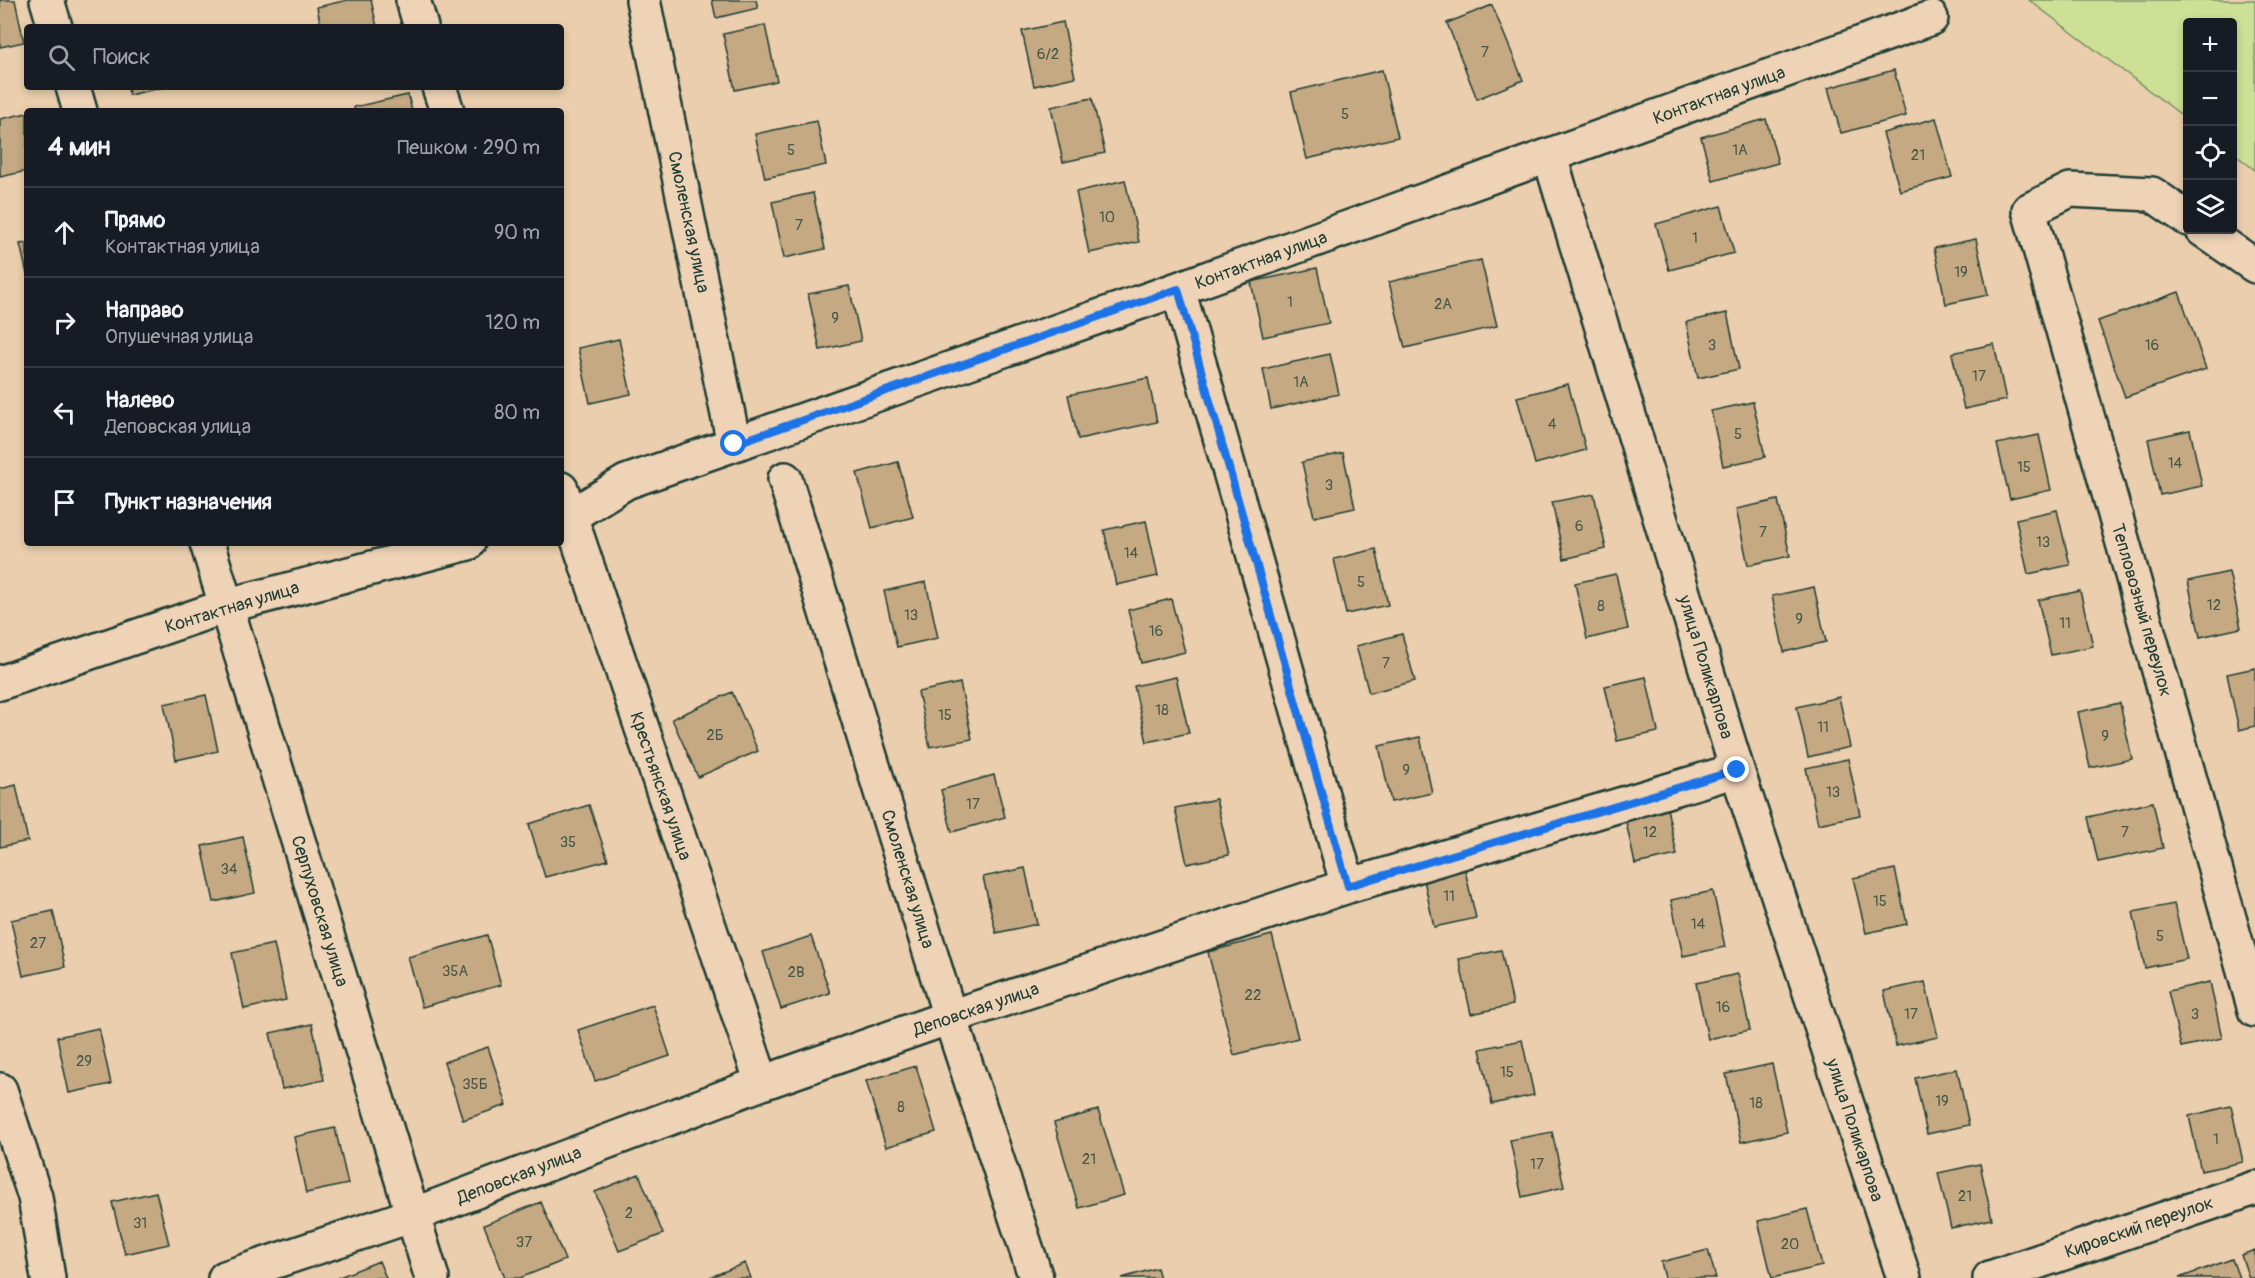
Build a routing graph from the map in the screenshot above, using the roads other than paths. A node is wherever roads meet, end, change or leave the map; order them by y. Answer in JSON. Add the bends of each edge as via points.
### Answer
{"nodes":[{"id":1,"x":48,"y":0,"type":"edge"},
{"id":2,"x":413,"y":0,"type":"edge"},
{"id":3,"x":643,"y":0,"type":"edge"},
{"id":4,"x":1931,"y":18,"type":"dead end"},
{"id":5,"x":55,"y":24,"type":"edge"},
{"id":6,"x":420,"y":24,"type":"edge"},
{"id":7,"x":74,"y":90,"type":"edge"},
{"id":8,"x":441,"y":90,"type":"edge"},
{"id":9,"x":79,"y":108,"type":"edge"},
{"id":10,"x":446,"y":108,"type":"edge"},
{"id":11,"x":1550,"y":157,"type":"junction"},
{"id":12,"x":2183,"y":216,"type":"edge"},
{"id":13,"x":2209,"y":234,"type":"edge"},
{"id":14,"x":2255,"y":266,"type":"edge"},
{"id":15,"x":1178,"y":289,"type":"junction"},
{"id":16,"x":734,"y":444,"type":"junction"},
{"id":17,"x":785,"y":479,"type":"dead end"},
{"id":18,"x":564,"y":508,"type":"edge"},
{"id":19,"x":208,"y":546,"type":"edge"},
{"id":20,"x":456,"y":546,"type":"edge"},
{"id":21,"x":226,"y":606,"type":"junction"},
{"id":22,"x":0,"y":683,"type":"edge"},
{"id":23,"x":1737,"y":770,"type":"junction"},
{"id":24,"x":1348,"y":886,"type":"junction"},
{"id":25,"x":2255,"y":1010,"type":"edge"},
{"id":26,"x":950,"y":1017,"type":"junction"},
{"id":27,"x":762,"y":1083,"type":"junction"},
{"id":28,"x":0,"y":1090,"type":"edge"},
{"id":29,"x":2255,"y":1188,"type":"edge"},
{"id":30,"x":413,"y":1215,"type":"junction"},
{"id":31,"x":48,"y":1278,"type":"edge"},
{"id":32,"x":225,"y":1278,"type":"edge"},
{"id":33,"x":432,"y":1278,"type":"edge"},
{"id":34,"x":1036,"y":1278,"type":"edge"},
{"id":35,"x":1904,"y":1278,"type":"edge"},
{"id":36,"x":1989,"y":1278,"type":"edge"}],
"edges":[{"from":1,"to":5,"type":"street"},
{"from":2,"to":6,"type":"street"},
{"from":3,"to":16,"type":"street","name":"Смоленская улица"},
{"from":4,"to":11,"type":"street","name":"Контактная улица"},
{"from":7,"to":9,"type":"street"},
{"from":8,"to":10,"type":"street"},
{"from":11,"to":15,"type":"street","name":"Контактная улица"},
{"from":11,"to":23,"type":"street","name":"улица Поликарпова"},
{"from":12,"to":25,"type":"street","name":"Тепловозный переулок","via":[[2152,194],[2070,190],[2029,210]]},
{"from":13,"to":14,"type":"street"},
{"from":15,"to":16,"type":"street","name":"Контактная улица"},
{"from":15,"to":24,"type":"street"},
{"from":16,"to":18,"type":"street","name":"Контактная улица"},
{"from":17,"to":26,"type":"street","name":"Смоленская улица"},
{"from":18,"to":27,"type":"street","name":"Крестьянская улица"},
{"from":19,"to":21,"type":"street","name":"Серпуховская улица"},
{"from":20,"to":21,"type":"street","name":"Контактная улица"},
{"from":21,"to":22,"type":"street","name":"Контактная улица"},
{"from":21,"to":30,"type":"street","name":"Серпуховская улица"},
{"from":23,"to":24,"type":"street","name":"Деповская улица"},
{"from":23,"to":35,"type":"street","name":"улица Поликарпова"},
{"from":24,"to":26,"type":"street","name":"Деповская улица"},
{"from":26,"to":27,"type":"street","name":"Деповская улица"},
{"from":26,"to":34,"type":"street","name":"Смоленская улица"},
{"from":27,"to":30,"type":"street","name":"Деповская улица"},
{"from":28,"to":31,"type":"street","via":[[35,1197]]},
{"from":29,"to":36,"type":"street","name":"Кировский переулок"},
{"from":30,"to":32,"type":"street","name":"Деповская улица"},
{"from":30,"to":33,"type":"street","name":"Серпуховская улица"}]}
